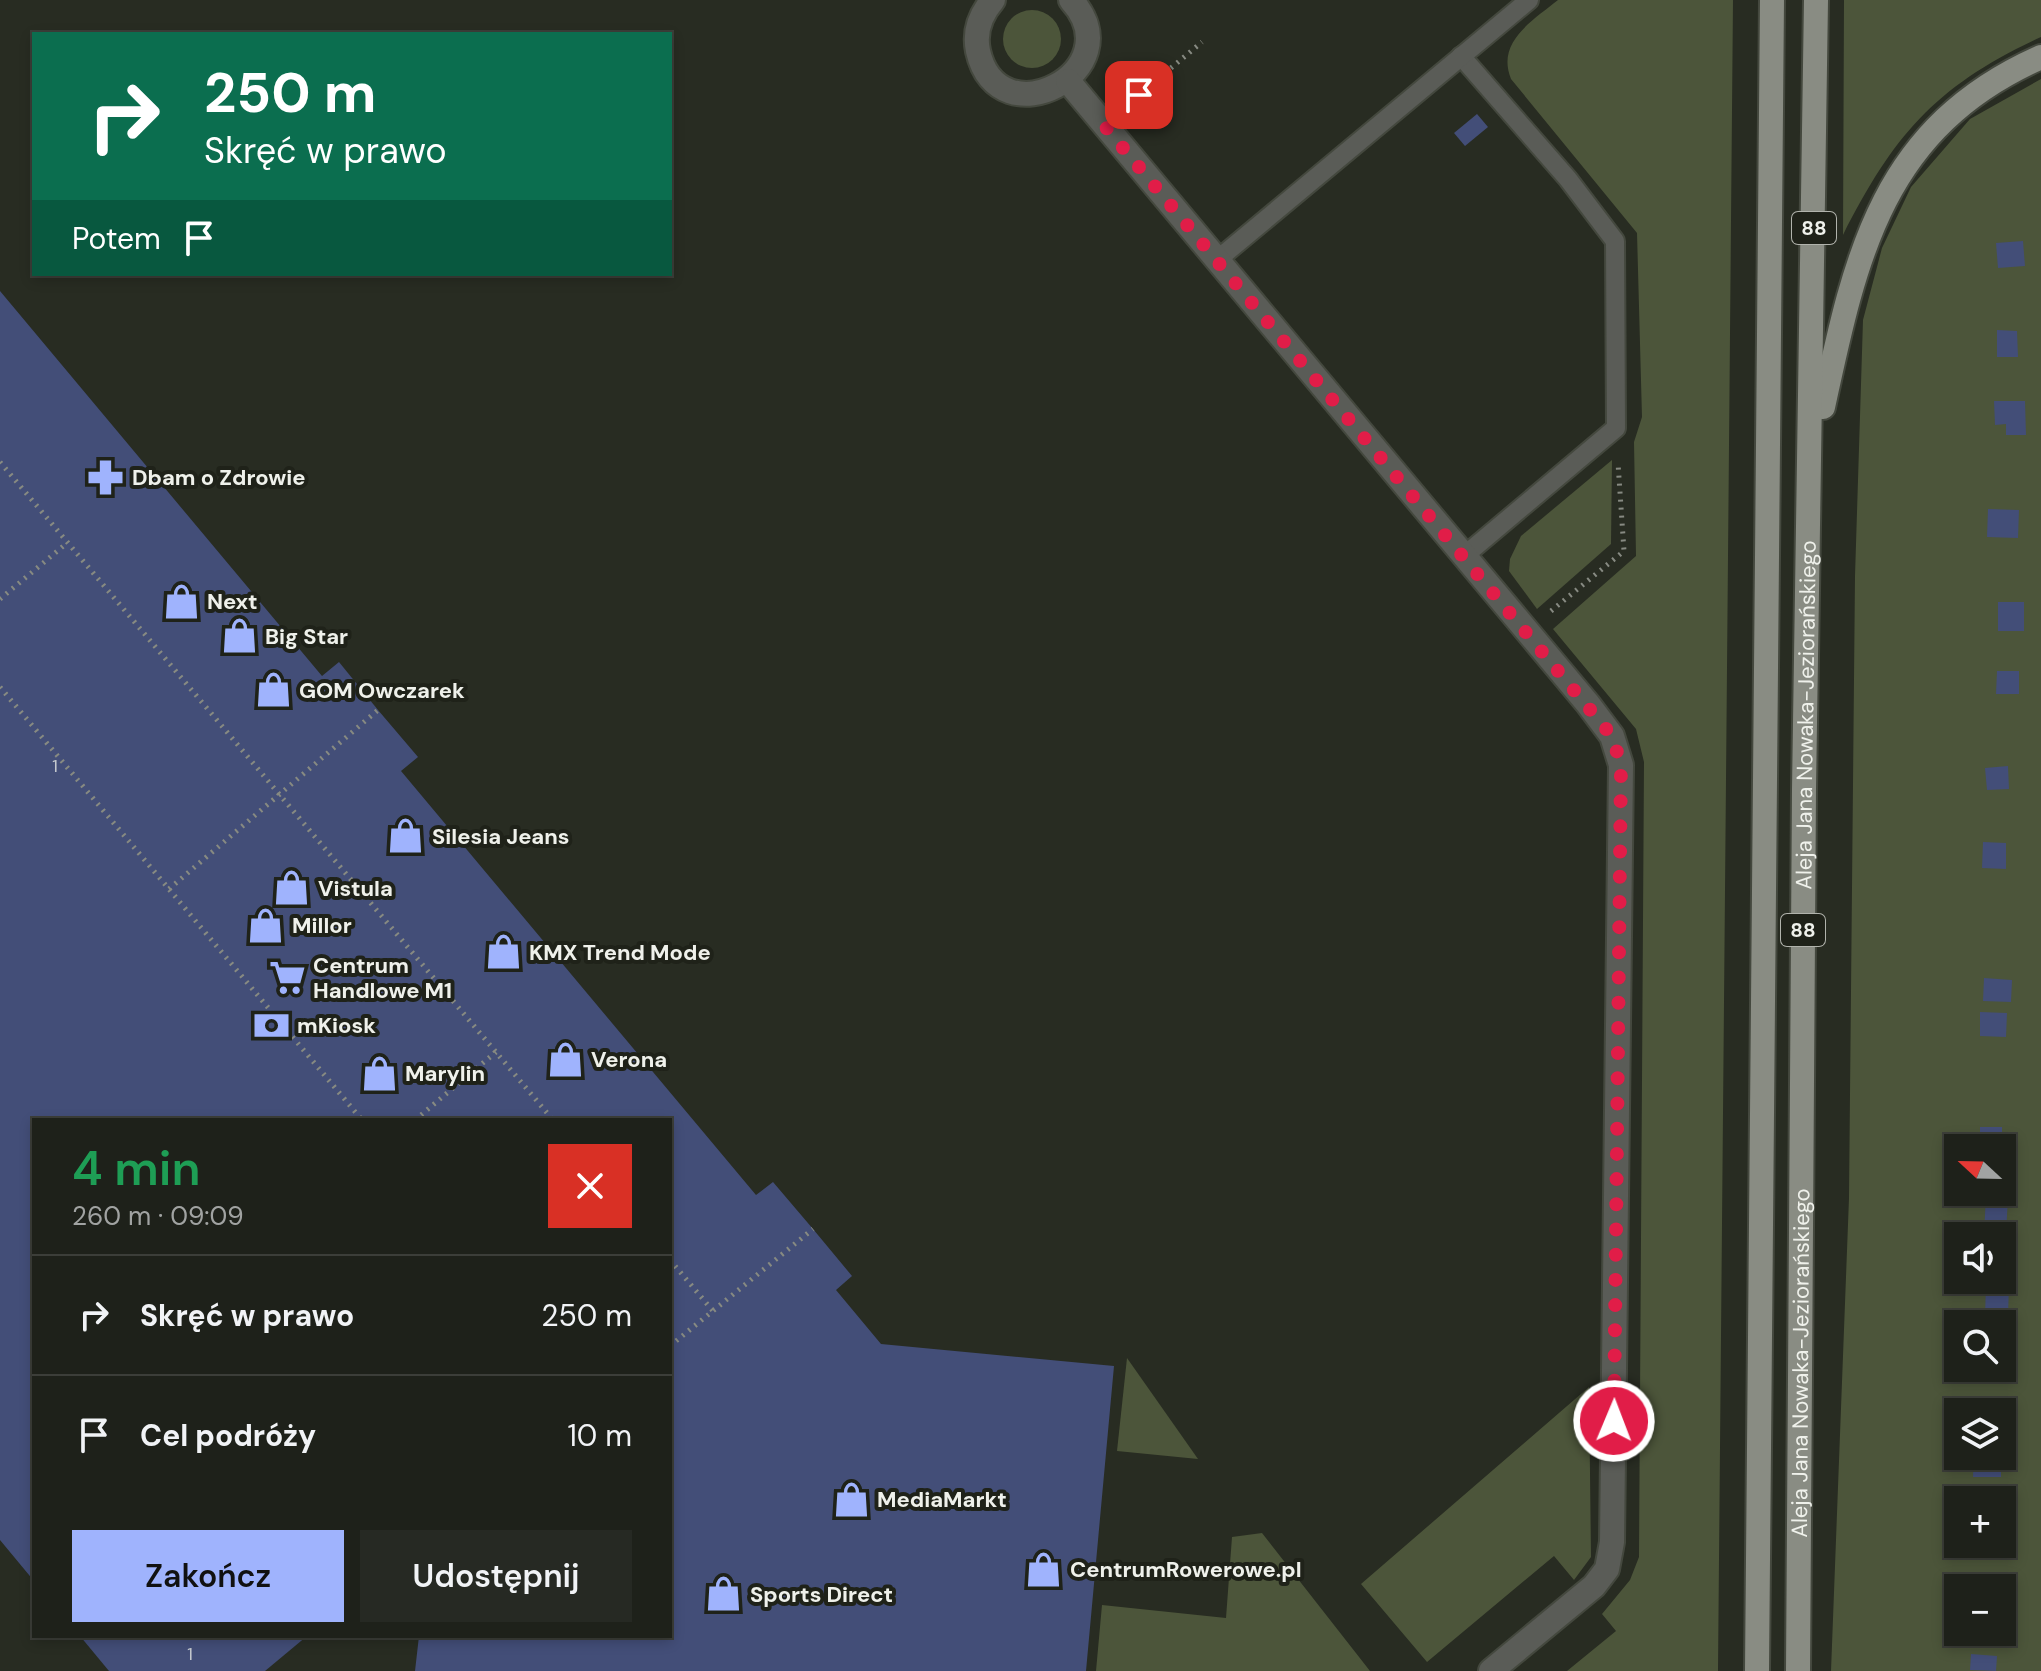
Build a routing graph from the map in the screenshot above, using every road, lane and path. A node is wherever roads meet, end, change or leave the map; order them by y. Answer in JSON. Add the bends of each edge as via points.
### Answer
{"nodes":[{"id":1,"x":993,"y":0,"type":"edge"},
{"id":2,"x":1071,"y":0,"type":"edge"},
{"id":3,"x":1529,"y":0,"type":"edge"},
{"id":4,"x":1772,"y":0,"type":"edge"},
{"id":5,"x":1816,"y":0,"type":"edge"},
{"id":6,"x":1202,"y":42,"type":"dead end"},
{"id":7,"x":1461,"y":56,"type":"junction"},
{"id":8,"x":2041,"y":57,"type":"edge"},
{"id":9,"x":1068,"y":81,"type":"junction"},
{"id":10,"x":1104,"y":125,"type":"junction"},
{"id":11,"x":1217,"y":260,"type":"junction"},
{"id":12,"x":1616,"y":428,"type":"junction"},
{"id":13,"x":1812,"y":456,"type":"junction"},
{"id":14,"x":0,"y":462,"type":"edge"},
{"id":15,"x":67,"y":543,"type":"junction"},
{"id":16,"x":1464,"y":556,"type":"junction"},
{"id":17,"x":0,"y":599,"type":"edge"},
{"id":18,"x":1527,"y":632,"type":"junction"},
{"id":19,"x":0,"y":687,"type":"edge"},
{"id":20,"x":378,"y":710,"type":"dead end"},
{"id":21,"x":277,"y":795,"type":"junction"},
{"id":22,"x":169,"y":889,"type":"junction"},
{"id":23,"x":496,"y":1052,"type":"junction"},
{"id":24,"x":360,"y":1118,"type":"edge"},
{"id":25,"x":417,"y":1118,"type":"edge"},
{"id":26,"x":551,"y":1118,"type":"edge"},
{"id":27,"x":813,"y":1229,"type":"dead end"},
{"id":28,"x":672,"y":1262,"type":"edge"},
{"id":29,"x":713,"y":1311,"type":"junction"},
{"id":30,"x":672,"y":1344,"type":"edge"},
{"id":31,"x":1491,"y":1671,"type":"edge"},
{"id":32,"x":1757,"y":1671,"type":"edge"},
{"id":33,"x":1798,"y":1671,"type":"edge"}],
"edges":[{"from":1,"to":9,"type":"street","via":[[978,25],[976,42],[989,75],[1002,86],[1036,95]]},
{"from":2,"to":9,"type":"street","via":[[1087,34],[1082,59]]},
{"from":3,"to":7,"type":"lane"},
{"from":4,"to":32,"type":"main road","name":"Aleja Jana Nowaka-Jeziorańskiego","number":"88"},
{"from":5,"to":13,"type":"main road","name":"Aleja Jana Nowaka-Jeziorańskiego","number":"88"},
{"from":6,"to":10,"type":"path"},
{"from":7,"to":11,"type":"lane"},
{"from":7,"to":12,"type":"lane","via":[[1615,241]]},
{"from":8,"to":13,"type":"main road","via":[[1965,99],[1935,126],[1880,207],[1842,319]]},
{"from":9,"to":10,"type":"street"},
{"from":10,"to":11,"type":"street"},
{"from":11,"to":16,"type":"street"},
{"from":12,"to":16,"type":"lane"},
{"from":12,"to":18,"type":"path","via":[[1624,551]]},
{"from":13,"to":33,"type":"main road","name":"Aleja Jana Nowaka-Jeziorańskiego","number":"88","via":[[1804,789]]},
{"from":14,"to":15,"type":"path"},
{"from":15,"to":17,"type":"path"},
{"from":15,"to":21,"type":"path"},
{"from":16,"to":18,"type":"street"},
{"from":18,"to":31,"type":"street","via":[[1612,736],[1621,765],[1612,1542],[1607,1569],[1594,1586]]},
{"from":19,"to":22,"type":"path"},
{"from":20,"to":21,"type":"path"},
{"from":21,"to":22,"type":"path"},
{"from":21,"to":23,"type":"path"},
{"from":22,"to":24,"type":"path"},
{"from":23,"to":25,"type":"path"},
{"from":23,"to":26,"type":"path"},
{"from":27,"to":29,"type":"path"},
{"from":28,"to":29,"type":"path"},
{"from":29,"to":30,"type":"path"}]}
